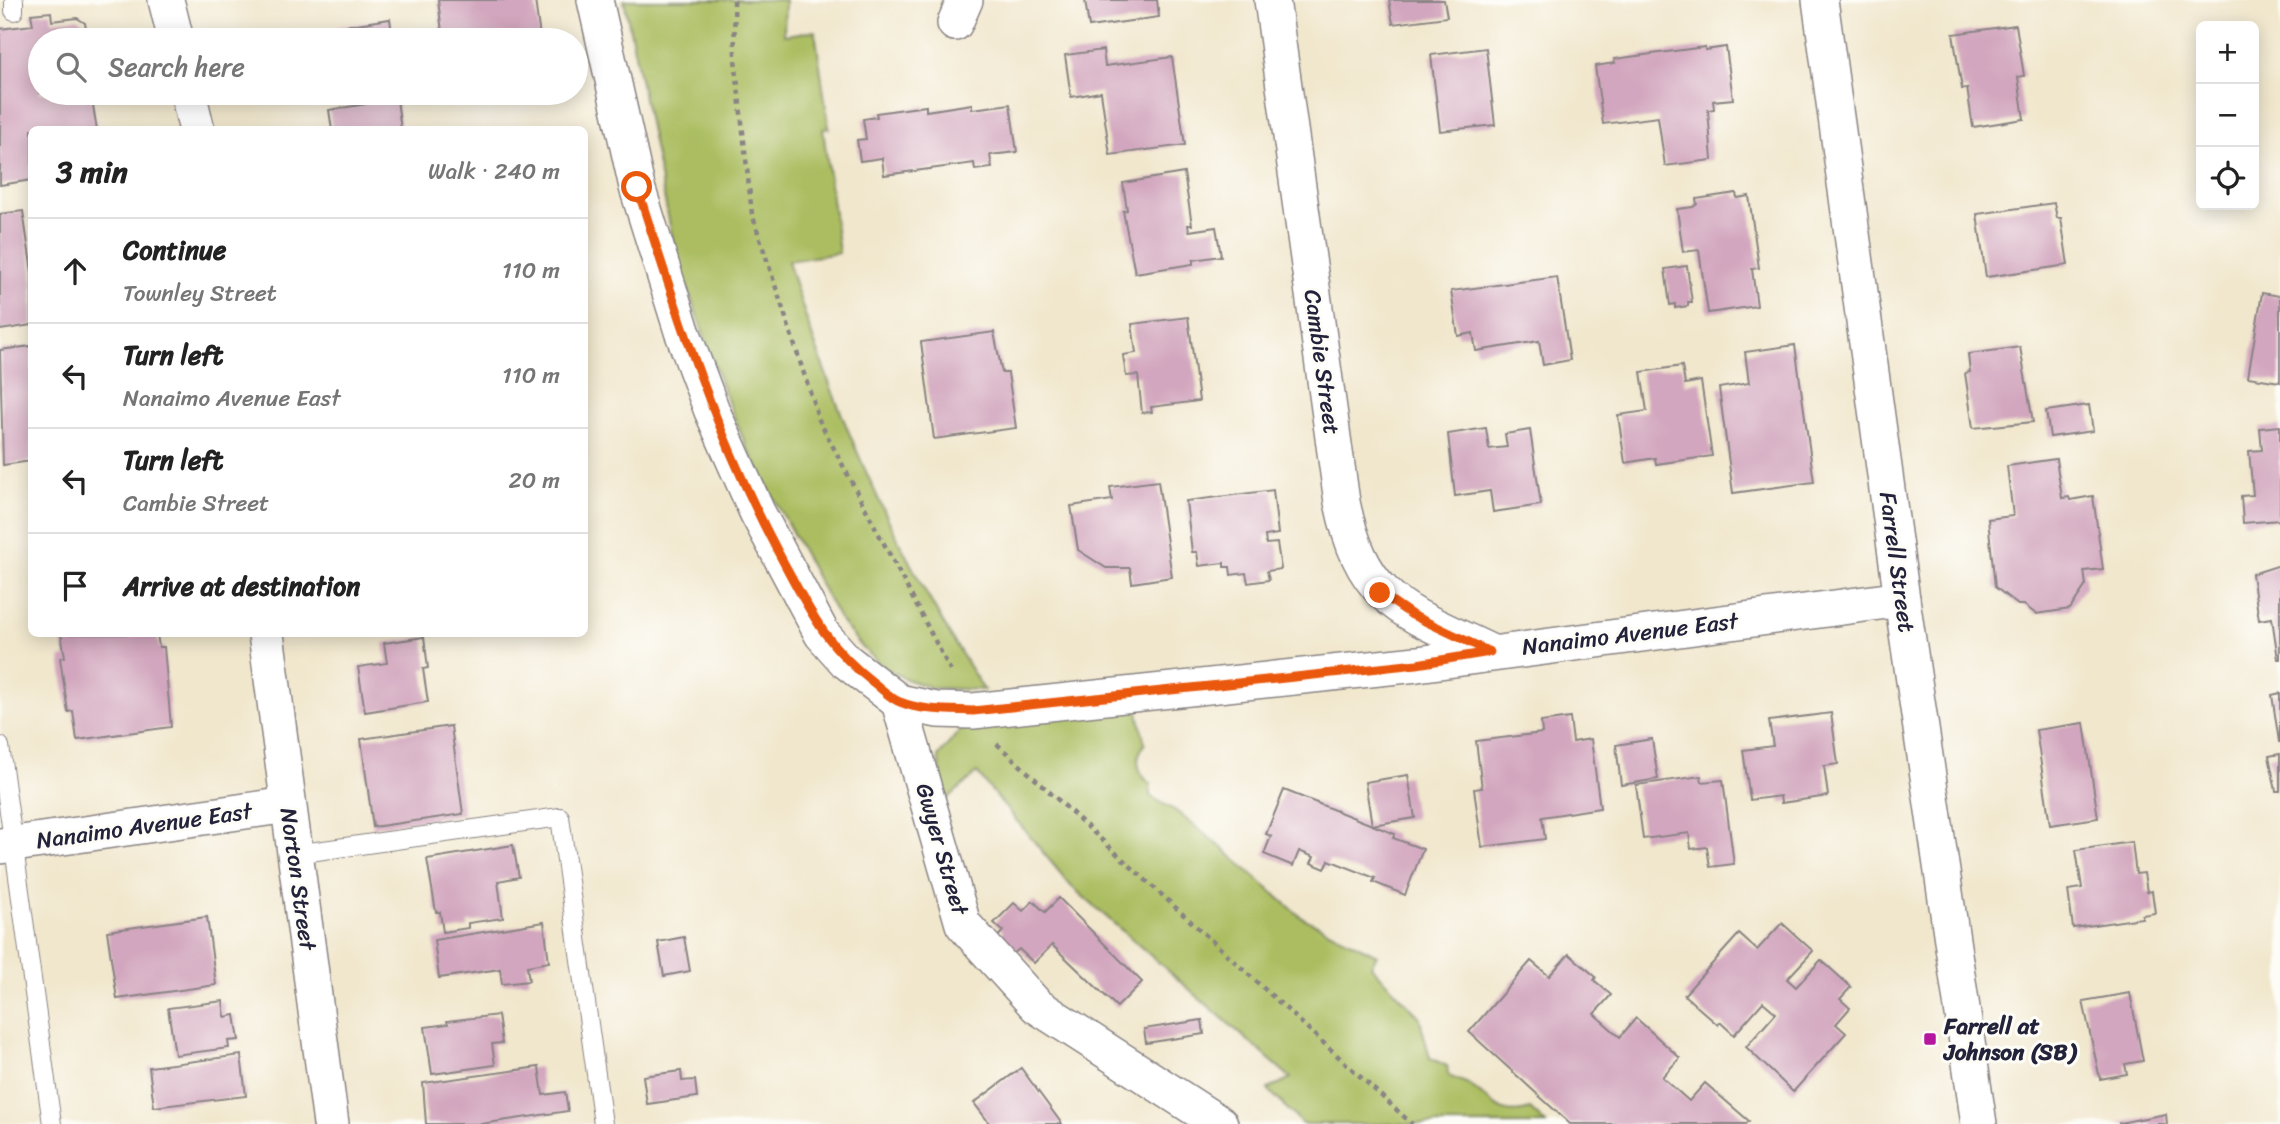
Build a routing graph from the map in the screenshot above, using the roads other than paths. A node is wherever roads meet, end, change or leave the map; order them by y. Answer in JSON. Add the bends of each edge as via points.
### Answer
{"nodes":[{"id":1,"x":166,"y":0,"type":"edge"},
{"id":2,"x":594,"y":0,"type":"edge"},
{"id":3,"x":1272,"y":0,"type":"edge"},
{"id":4,"x":1820,"y":0,"type":"edge"},
{"id":5,"x":173,"y":28,"type":"edge"},
{"id":6,"x":191,"y":105,"type":"edge"},
{"id":7,"x":196,"y":126,"type":"edge"},
{"id":8,"x":1902,"y":599,"type":"junction"},
{"id":9,"x":266,"y":637,"type":"edge"},
{"id":10,"x":1490,"y":652,"type":"junction"},
{"id":11,"x":899,"y":702,"type":"junction"},
{"id":12,"x":0,"y":746,"type":"edge"},
{"id":13,"x":288,"y":805,"type":"junction"},
{"id":14,"x":7,"y":845,"type":"edge"},
{"id":15,"x":295,"y":854,"type":"junction"},
{"id":16,"x":52,"y":1124,"type":"edge"},
{"id":17,"x":331,"y":1124,"type":"edge"},
{"id":18,"x":603,"y":1124,"type":"edge"},
{"id":19,"x":1220,"y":1124,"type":"edge"},
{"id":20,"x":1979,"y":1124,"type":"edge"}],
"edges":[{"from":1,"to":5,"type":"street"},
{"from":2,"to":11,"type":"street","via":[[637,187],[712,411],[757,512],[822,634],[846,662]]},
{"from":3,"to":10,"type":"street","name":"Cambie Street","via":[[1347,526],[1366,573],[1395,605]]},
{"from":4,"to":8,"type":"street","name":"Farrell Street"},
{"from":6,"to":7,"type":"street"},
{"from":8,"to":10,"type":"street","name":"Nanaimo Avenue East"},
{"from":8,"to":20,"type":"street","name":"Farrell Street"},
{"from":9,"to":13,"type":"street","name":"Norton Street"},
{"from":10,"to":11,"type":"street","name":"Nanaimo Avenue East","via":[[973,711]]},
{"from":11,"to":19,"type":"street","name":"Gwyer Street","via":[[963,924],[1037,1006]]},
{"from":12,"to":14,"type":"lane"},
{"from":13,"to":14,"type":"street","name":"Nanaimo Avenue East"},
{"from":13,"to":15,"type":"street","name":"Norton Street"},
{"from":14,"to":16,"type":"lane"},
{"from":15,"to":17,"type":"street","name":"Norton Street"},
{"from":15,"to":18,"type":"lane","via":[[560,817]]}]}
